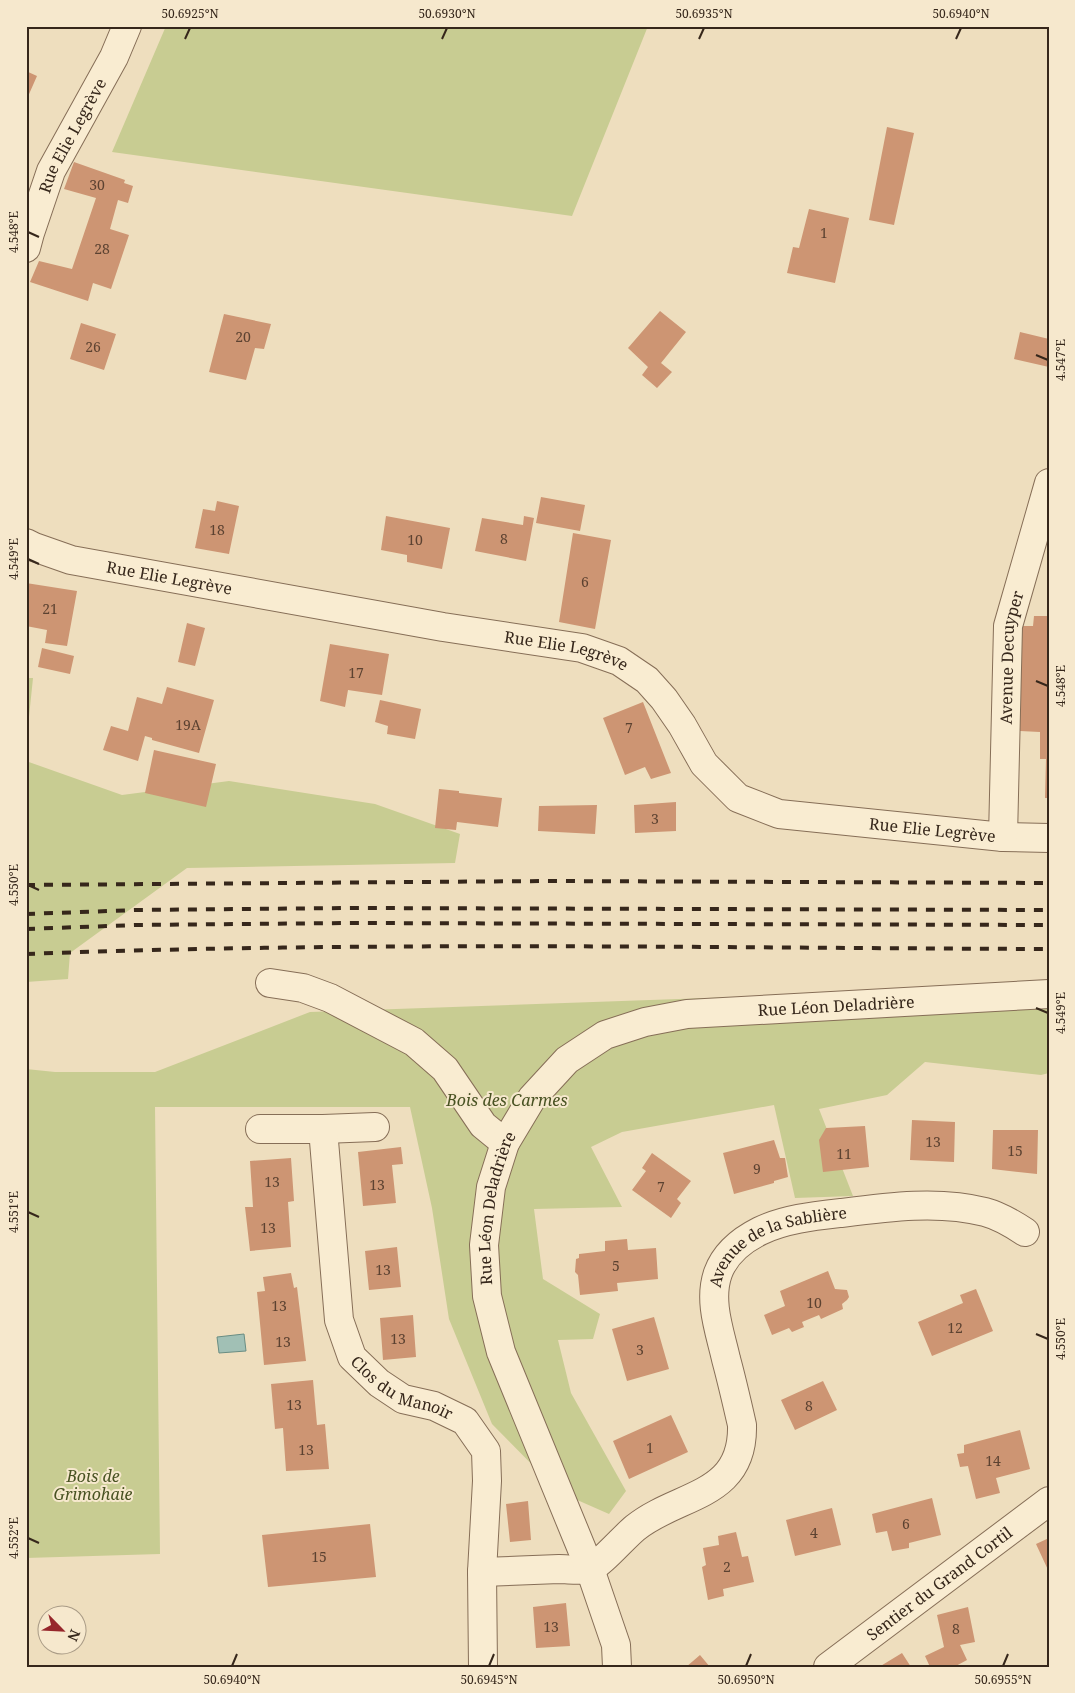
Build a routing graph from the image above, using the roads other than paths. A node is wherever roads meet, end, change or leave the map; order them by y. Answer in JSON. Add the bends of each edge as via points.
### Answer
{"nodes":[{"id":1,"x":127,"y":26,"type":"edge"},
{"id":2,"x":26,"y":248,"type":"edge"},
{"id":3,"x":1049,"y":483,"type":"edge"},
{"id":4,"x":26,"y":543,"type":"edge"},
{"id":5,"x":1003,"y":837,"type":"junction"},
{"id":6,"x":1049,"y":838,"type":"edge"},
{"id":7,"x":270,"y":983,"type":"dead end"},
{"id":8,"x":1049,"y":994,"type":"edge"},
{"id":9,"x":375,"y":1127,"type":"dead end"},
{"id":10,"x":260,"y":1129,"type":"dead end"},
{"id":11,"x":323,"y":1129,"type":"junction"},
{"id":12,"x":506,"y":1142,"type":"junction"},
{"id":13,"x":1025,"y":1232,"type":"dead end"},
{"id":14,"x":1049,"y":1501,"type":"edge"},
{"id":15,"x":590,"y":1568,"type":"junction"},
{"id":16,"x":482,"y":1572,"type":"junction"},
{"id":17,"x":482,"y":1667,"type":"edge"},
{"id":18,"x":617,"y":1667,"type":"edge"},
{"id":19,"x":828,"y":1667,"type":"edge"}],
"edges":[{"from":1,"to":2,"type":"street","name":"Rue Elie Legrève","via":[[114,57],[51,171]]},
{"from":3,"to":5,"type":"street","name":"Avenue Decuyper","via":[[1008,626]]},
{"from":4,"to":5,"type":"street","name":"Rue Elie Legrève","via":[[71,560],[443,627],[582,648],[619,661],[647,680],[682,725],[704,764],[738,798],[779,814]]},
{"from":5,"to":6,"type":"street","name":"Rue Elie Legrève"},
{"from":7,"to":12,"type":"street","via":[[303,988],[330,998],[414,1042],[445,1068],[483,1125]]},
{"from":8,"to":12,"type":"street","name":"Rue Léon Deladrière","via":[[687,1014],[645,1022],[605,1035],[567,1060],[532,1098]]},
{"from":9,"to":11,"type":"street"},
{"from":10,"to":11,"type":"street"},
{"from":11,"to":16,"type":"street","name":"Clos du Manoir","via":[[339,1320],[352,1357],[403,1400],[434,1406],[466,1420],[486,1451]]},
{"from":12,"to":15,"type":"street","name":"Rue Léon Deladrière","via":[[491,1187],[487,1216],[484,1245],[487,1296],[501,1352]]},
{"from":13,"to":15,"type":"street","name":"Avenue de la Sablière","via":[[983,1211],[915,1206],[812,1217],[776,1225],[746,1240],[726,1258],[718,1273],[714,1292],[742,1425],[739,1457],[721,1480],[644,1522]]},
{"from":14,"to":19,"type":"street","name":"Sentier du Grand Cortil"},
{"from":15,"to":16,"type":"street"},
{"from":15,"to":18,"type":"street","name":"Rue Léon Deladrière","via":[[616,1645]]},
{"from":16,"to":17,"type":"street","name":"Clos du Manoir"}]}
